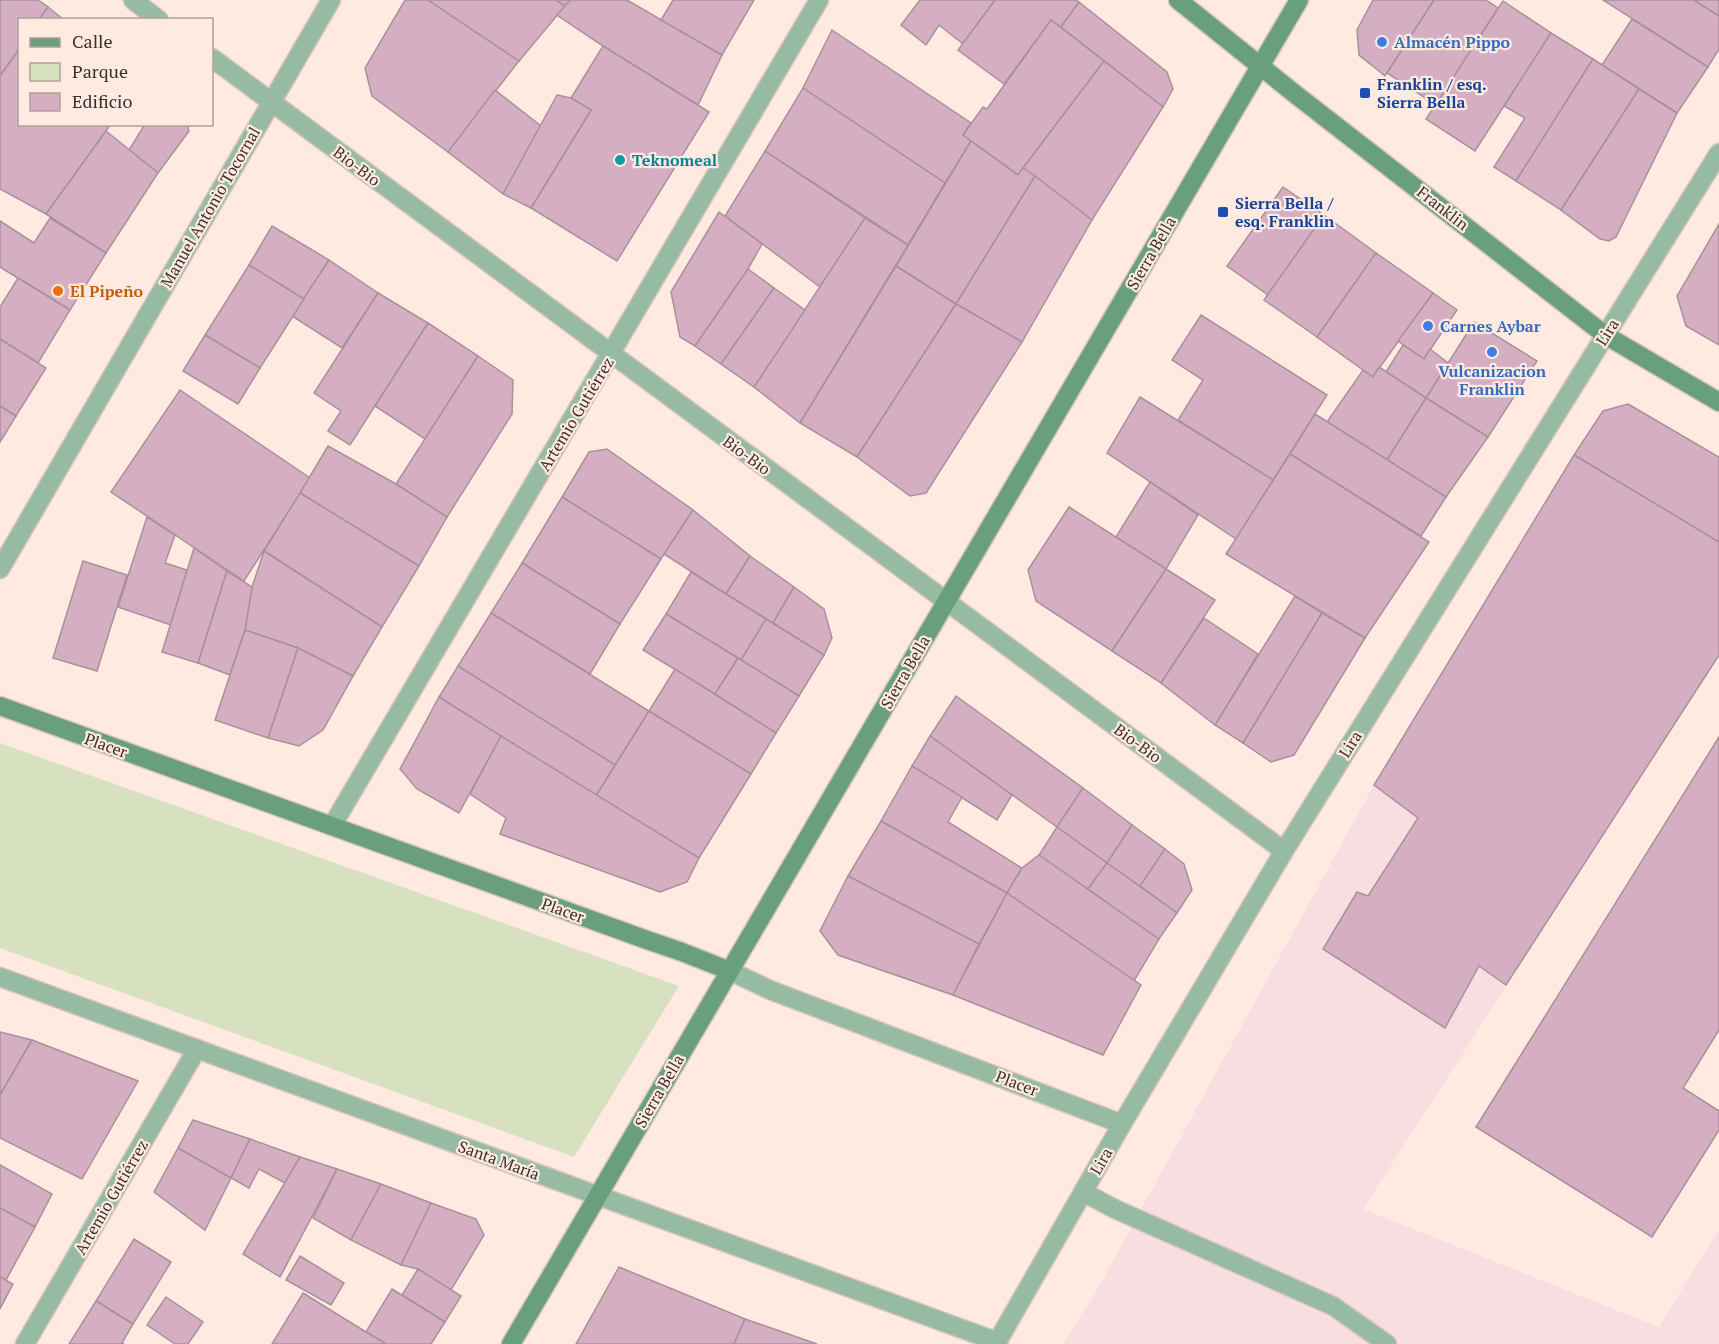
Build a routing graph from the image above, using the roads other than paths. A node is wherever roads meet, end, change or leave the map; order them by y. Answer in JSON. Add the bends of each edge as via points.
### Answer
{"nodes":[{"id":1,"x":133,"y":0,"type":"edge"},
{"id":2,"x":331,"y":0,"type":"edge"},
{"id":3,"x":819,"y":0,"type":"edge"},
{"id":4,"x":1178,"y":0,"type":"edge"},
{"id":5,"x":1299,"y":0,"type":"edge"},
{"id":6,"x":156,"y":18,"type":"edge"},
{"id":7,"x":213,"y":59,"type":"edge"},
{"id":8,"x":1261,"y":65,"type":"junction"},
{"id":9,"x":271,"y":102,"type":"junction"},
{"id":10,"x":1719,"y":153,"type":"edge"},
{"id":11,"x":1605,"y":335,"type":"junction"},
{"id":12,"x":611,"y":355,"type":"junction"},
{"id":13,"x":1719,"y":402,"type":"edge"},
{"id":14,"x":0,"y":569,"type":"edge"},
{"id":15,"x":946,"y":602,"type":"junction"},
{"id":16,"x":0,"y":706,"type":"edge"},
{"id":17,"x":332,"y":826,"type":"junction"},
{"id":18,"x":1284,"y":851,"type":"junction"},
{"id":19,"x":730,"y":971,"type":"junction"},
{"id":20,"x":0,"y":977,"type":"edge"},
{"id":21,"x":197,"y":1049,"type":"junction"},
{"id":22,"x":1122,"y":1124,"type":"junction"},
{"id":23,"x":1083,"y":1192,"type":"junction"},
{"id":24,"x":598,"y":1196,"type":"junction"},
{"id":25,"x":997,"y":1343,"type":"edge"},
{"id":26,"x":25,"y":1344,"type":"edge"},
{"id":27,"x":511,"y":1344,"type":"edge"},
{"id":28,"x":1387,"y":1344,"type":"edge"}],
"edges":[{"from":1,"to":6,"type":"street"},
{"from":2,"to":9,"type":"street","name":"Manuel Antonio Tocornal"},
{"from":3,"to":12,"type":"street","name":"Artemio Gutiérrez"},
{"from":4,"to":8,"type":"main road","name":"Franklin"},
{"from":5,"to":8,"type":"main road","name":"Sierra Bella"},
{"from":7,"to":9,"type":"street","name":"Bio-Bio"},
{"from":8,"to":11,"type":"main road","name":"Franklin"},
{"from":8,"to":15,"type":"main road","name":"Sierra Bella"},
{"from":9,"to":12,"type":"street","name":"Bio-Bio"},
{"from":9,"to":14,"type":"street","name":"Manuel Antonio Tocornal"},
{"from":10,"to":11,"type":"street","name":"Lira"},
{"from":11,"to":13,"type":"main road","name":"Franklin"},
{"from":11,"to":18,"type":"street","name":"Lira"},
{"from":12,"to":15,"type":"street","name":"Bio-Bio"},
{"from":12,"to":17,"type":"street","name":"Artemio Gutiérrez"},
{"from":15,"to":18,"type":"street","name":"Bio-Bio"},
{"from":15,"to":19,"type":"main road","name":"Sierra Bella"},
{"from":16,"to":17,"type":"main road","name":"Placer"},
{"from":17,"to":19,"type":"main road","name":"Placer"},
{"from":18,"to":22,"type":"street","name":"Lira"},
{"from":19,"to":22,"type":"street","name":"Placer","via":[[770,990]]},
{"from":19,"to":24,"type":"main road","name":"Sierra Bella"},
{"from":20,"to":21,"type":"street","name":"Santa María"},
{"from":21,"to":24,"type":"street","name":"Santa María"},
{"from":21,"to":26,"type":"street","name":"Artemio Gutiérrez"},
{"from":22,"to":23,"type":"street","name":"Lira"},
{"from":23,"to":25,"type":"street","name":"Lira"},
{"from":23,"to":28,"type":"street","via":[[1333,1306]]},
{"from":24,"to":25,"type":"street","name":"Santa María"},
{"from":24,"to":27,"type":"main road","name":"Sierra Bella"}]}
